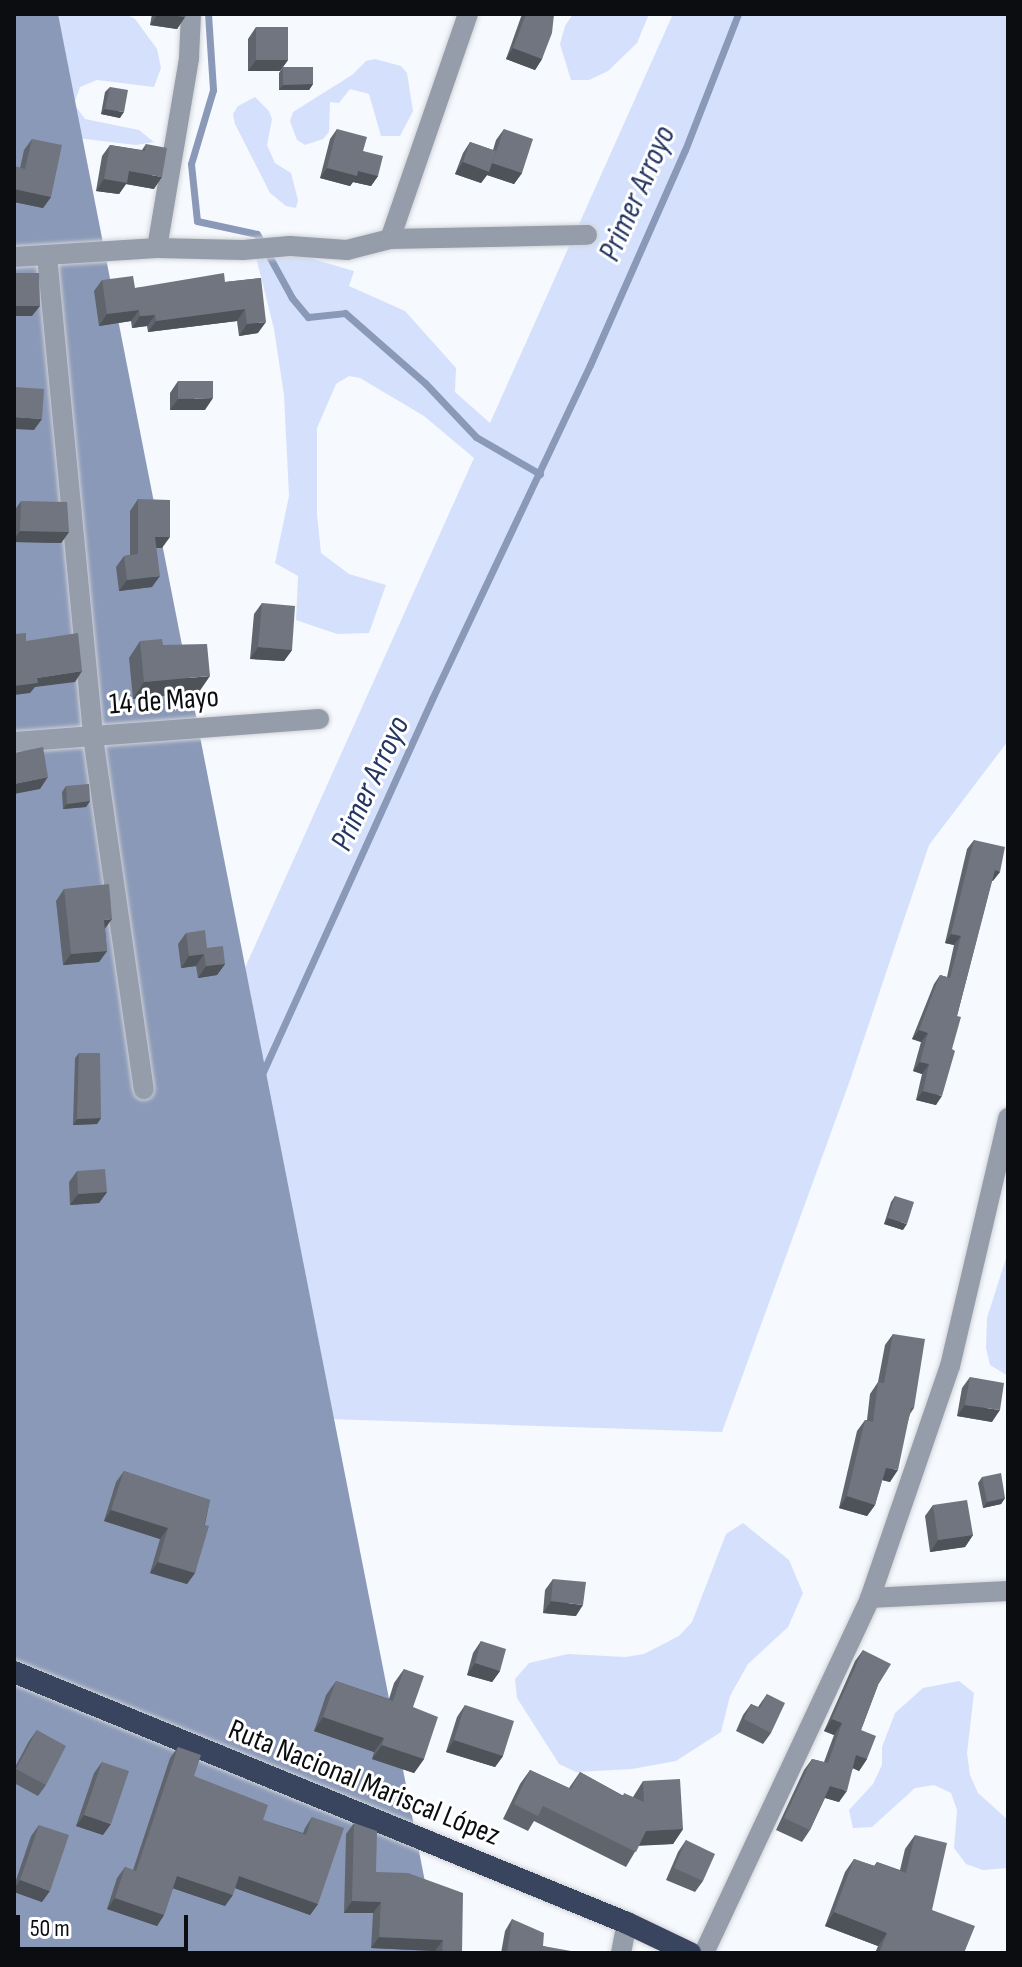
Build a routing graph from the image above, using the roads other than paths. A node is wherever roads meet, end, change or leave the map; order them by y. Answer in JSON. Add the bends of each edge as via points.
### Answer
{"nodes":[{"id":1,"x":191,"y":14,"type":"edge"},
{"id":2,"x":468,"y":14,"type":"edge"},
{"id":3,"x":587,"y":235,"type":"dead end"},
{"id":4,"x":390,"y":239,"type":"junction"},
{"id":5,"x":157,"y":248,"type":"junction"},
{"id":6,"x":47,"y":256,"type":"junction"},
{"id":7,"x":14,"y":257,"type":"edge"},
{"id":8,"x":319,"y":719,"type":"dead end"},
{"id":9,"x":93,"y":737,"type":"junction"},
{"id":10,"x":14,"y":742,"type":"edge"},
{"id":11,"x":144,"y":1089,"type":"dead end"},
{"id":12,"x":1008,"y":1118,"type":"edge"},
{"id":13,"x":1003,"y":1163,"type":"edge"},
{"id":14,"x":1008,"y":1591,"type":"edge"},
{"id":15,"x":870,"y":1598,"type":"junction"},
{"id":16,"x":14,"y":1672,"type":"edge"},
{"id":17,"x":627,"y":1923,"type":"junction"},
{"id":18,"x":621,"y":1953,"type":"edge"},
{"id":19,"x":690,"y":1953,"type":"edge"},
{"id":20,"x":704,"y":1953,"type":"edge"}],
"edges":[{"from":1,"to":5,"type":"street","via":[[189,58]]},
{"from":2,"to":4,"type":"street"},
{"from":3,"to":4,"type":"street"},
{"from":4,"to":5,"type":"street","via":[[347,250]]},
{"from":5,"to":6,"type":"street"},
{"from":6,"to":7,"type":"street"},
{"from":6,"to":9,"type":"street"},
{"from":8,"to":9,"type":"street","name":"14 de Mayo"},
{"from":9,"to":10,"type":"street","name":"14 de Mayo"},
{"from":9,"to":11,"type":"street"},
{"from":12,"to":13,"type":"street"},
{"from":13,"to":15,"type":"street","via":[[950,1366]]},
{"from":14,"to":15,"type":"street"},
{"from":15,"to":20,"type":"street"},
{"from":16,"to":17,"type":"highway","name":"Ruta Nacional Mariscal López"},
{"from":17,"to":18,"type":"street"},
{"from":17,"to":19,"type":"highway","name":"Ruta Nacional Mariscal López"}]}
